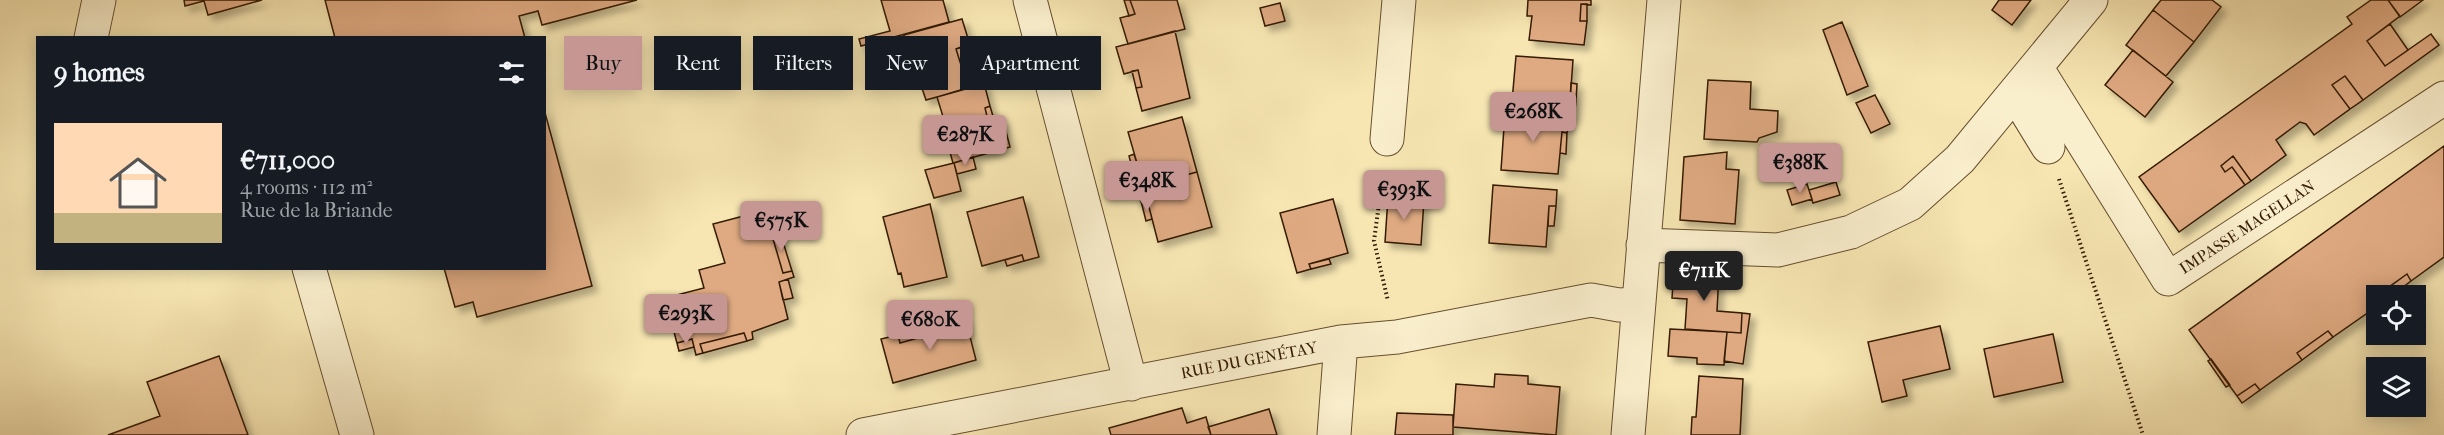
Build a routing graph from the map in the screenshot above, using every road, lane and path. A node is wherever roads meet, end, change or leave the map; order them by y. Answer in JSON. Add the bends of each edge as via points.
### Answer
{"nodes":[{"id":1,"x":99,"y":0,"type":"edge"},
{"id":2,"x":1030,"y":0,"type":"edge"},
{"id":3,"x":1400,"y":0,"type":"edge"},
{"id":4,"x":1664,"y":0,"type":"edge"},
{"id":5,"x":2091,"y":0,"type":"edge"},
{"id":6,"x":91,"y":36,"type":"edge"},
{"id":7,"x":2036,"y":67,"type":"junction"},
{"id":8,"x":2015,"y":93,"type":"junction"},
{"id":9,"x":2444,"y":98,"type":"edge"},
{"id":10,"x":1387,"y":139,"type":"joint"},
{"id":11,"x":2048,"y":147,"type":"joint"},
{"id":12,"x":1643,"y":245,"type":"junction"},
{"id":13,"x":310,"y":270,"type":"edge"},
{"id":14,"x":1637,"y":304,"type":"junction"},
{"id":15,"x":1397,"y":337,"type":"junction"},
{"id":16,"x":1341,"y":342,"type":"junction"},
{"id":17,"x":1131,"y":384,"type":"junction"},
{"id":18,"x":357,"y":435,"type":"edge"},
{"id":19,"x":862,"y":435,"type":"edge"},
{"id":20,"x":1334,"y":435,"type":"edge"},
{"id":21,"x":1628,"y":435,"type":"edge"},
{"id":22,"x":2143,"y":435,"type":"edge"}],
"edges":[{"from":1,"to":6,"type":"street"},
{"from":2,"to":17,"type":"street"},
{"from":3,"to":10,"type":"street"},
{"from":4,"to":12,"type":"street"},
{"from":5,"to":7,"type":"street"},
{"from":7,"to":8,"type":"street"},
{"from":7,"to":9,"type":"street","name":"IMPASSE MAGELLAN","via":[[2168,279]]},
{"from":8,"to":11,"type":"street"},
{"from":8,"to":12,"type":"street","via":[[1960,159],[1910,204],[1851,232],[1778,250]]},
{"from":10,"to":15,"type":"path","via":[[1374,241]]},
{"from":11,"to":22,"type":"path"},
{"from":12,"to":14,"type":"street"},
{"from":13,"to":18,"type":"street"},
{"from":14,"to":15,"type":"street","name":"RUE DU GENÉTAY","via":[[1591,300]]},
{"from":14,"to":21,"type":"street"},
{"from":15,"to":16,"type":"street","name":"RUE DU GENÉTAY"},
{"from":16,"to":17,"type":"street","name":"RUE DU GENÉTAY"},
{"from":16,"to":20,"type":"street"},
{"from":17,"to":19,"type":"street","name":"RUE DU GENÉTAY"}]}
